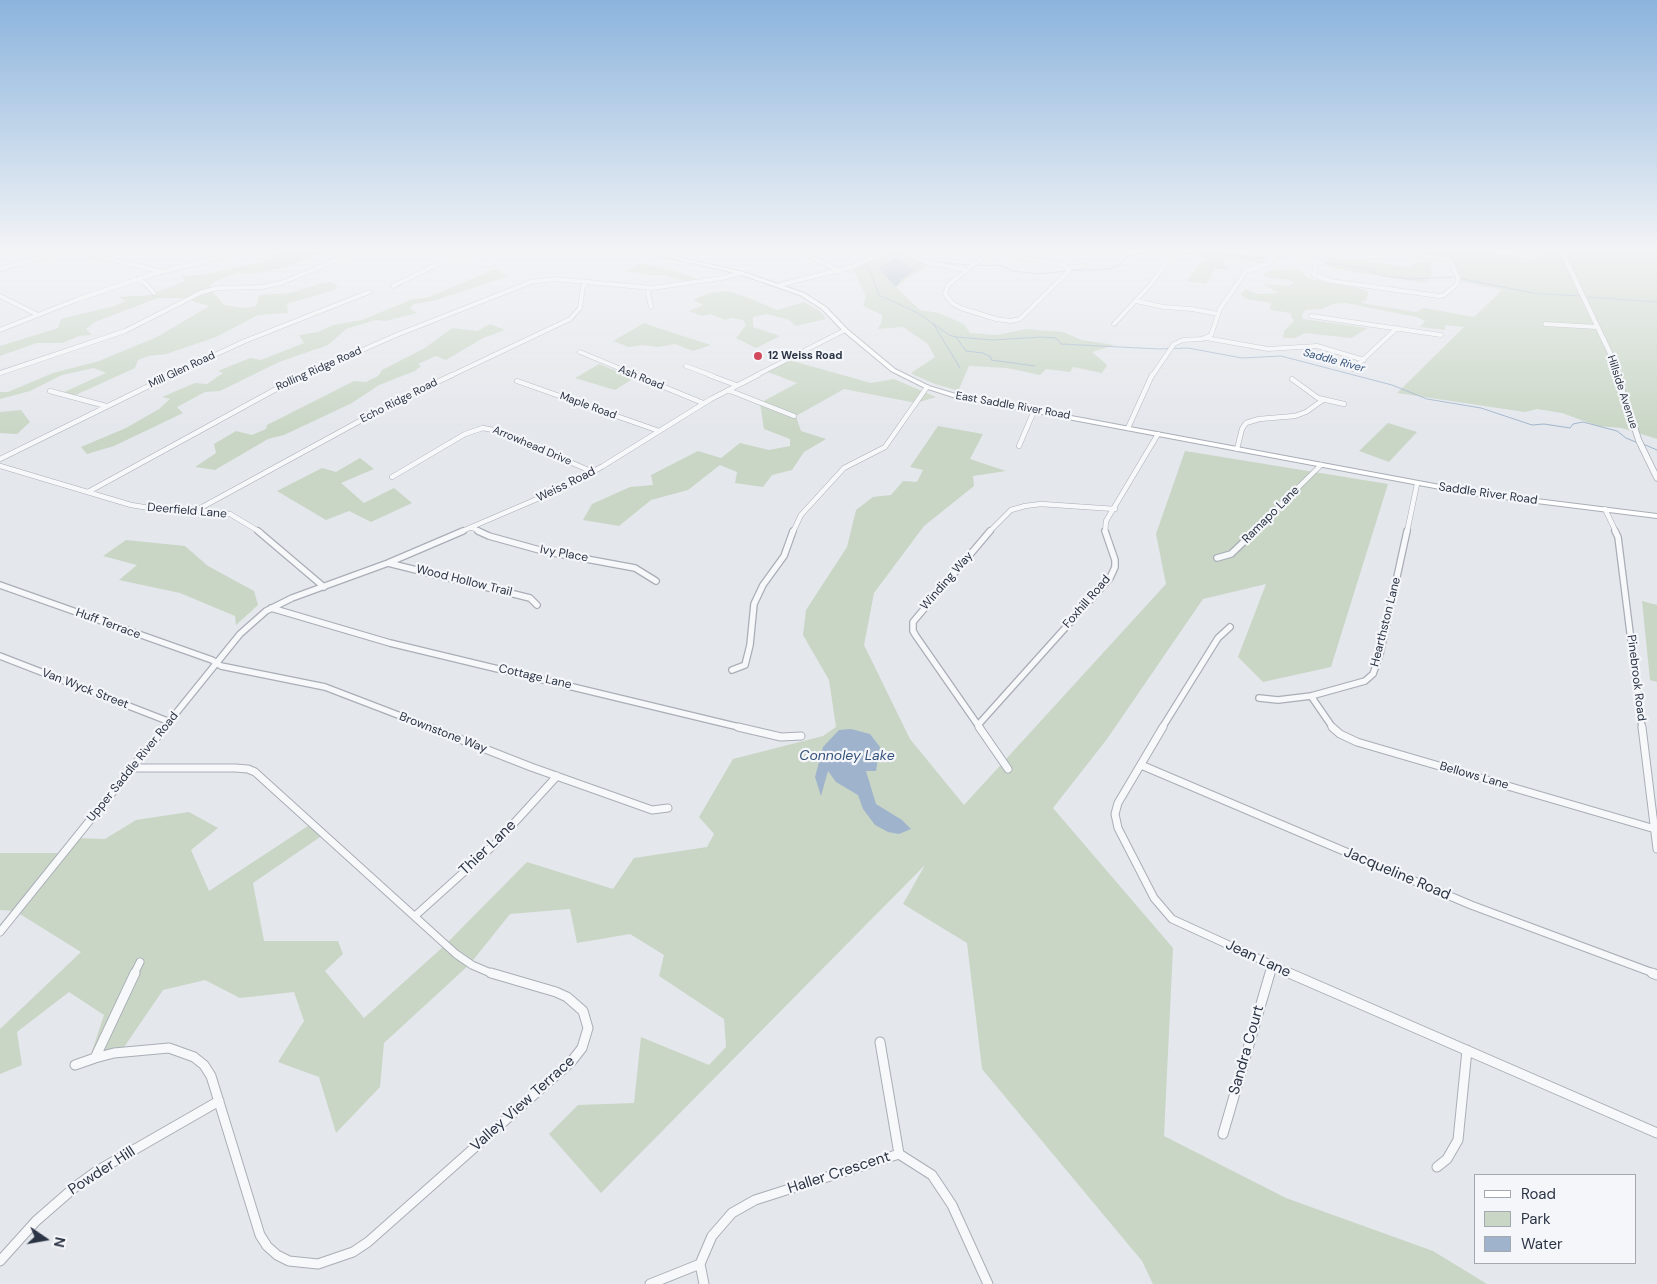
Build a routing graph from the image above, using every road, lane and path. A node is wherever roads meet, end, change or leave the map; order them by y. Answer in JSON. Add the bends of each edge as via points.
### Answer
{"nodes":[{"id":1,"x":32,"y":312,"type":"edge"},
{"id":2,"x":47,"y":312,"type":"edge"},
{"id":3,"x":165,"y":312,"type":"edge"},
{"id":4,"x":317,"y":312,"type":"edge"},
{"id":5,"x":455,"y":312,"type":"edge"},
{"id":6,"x":578,"y":312,"type":"edge"},
{"id":7,"x":826,"y":312,"type":"edge"},
{"id":8,"x":973,"y":312,"type":"edge"},
{"id":9,"x":1027,"y":312,"type":"edge"},
{"id":10,"x":1126,"y":312,"type":"edge"},
{"id":11,"x":1207,"y":312,"type":"edge"},
{"id":12,"x":1590,"y":312,"type":"edge"},
{"id":13,"x":1218,"y":314,"type":"joint"},
{"id":14,"x":38,"y":315,"type":"junction"},
{"id":15,"x":1311,"y":316,"type":"dead end"},
{"id":16,"x":1114,"y":324,"type":"dead end"},
{"id":17,"x":1545,"y":324,"type":"dead end"},
{"id":18,"x":1597,"y":327,"type":"junction"},
{"id":19,"x":1397,"y":328,"type":"junction"},
{"id":20,"x":0,"y":330,"type":"edge"},
{"id":21,"x":845,"y":330,"type":"junction"},
{"id":22,"x":1441,"y":335,"type":"dead end"},
{"id":23,"x":1206,"y":338,"type":"junction"},
{"id":24,"x":580,"y":352,"type":"dead end"},
{"id":25,"x":1364,"y":360,"type":"junction"},
{"id":26,"x":686,"y":366,"type":"dead end"},
{"id":27,"x":1352,"y":369,"type":"dead end"},
{"id":28,"x":0,"y":373,"type":"edge"},
{"id":29,"x":1292,"y":379,"type":"dead end"},
{"id":30,"x":517,"y":381,"type":"dead end"},
{"id":31,"x":736,"y":385,"type":"junction"},
{"id":32,"x":927,"y":387,"type":"junction"},
{"id":33,"x":50,"y":390,"type":"dead end"},
{"id":34,"x":728,"y":390,"type":"junction"},
{"id":35,"x":1323,"y":400,"type":"junction"},
{"id":36,"x":703,"y":403,"type":"junction"},
{"id":37,"x":1344,"y":404,"type":"dead end"},
{"id":38,"x":106,"y":406,"type":"junction"},
{"id":39,"x":1034,"y":411,"type":"junction"},
{"id":40,"x":794,"y":416,"type":"dead end"},
{"id":41,"x":1128,"y":428,"type":"junction"},
{"id":42,"x":658,"y":431,"type":"junction"},
{"id":43,"x":1158,"y":434,"type":"junction"},
{"id":44,"x":1019,"y":446,"type":"dead end"},
{"id":45,"x":1237,"y":449,"type":"junction"},
{"id":46,"x":0,"y":458,"type":"edge"},
{"id":47,"x":1321,"y":465,"type":"junction"},
{"id":48,"x":0,"y":466,"type":"edge"},
{"id":49,"x":592,"y":472,"type":"junction"},
{"id":50,"x":392,"y":477,"type":"dead end"},
{"id":51,"x":1657,"y":478,"type":"edge"},
{"id":52,"x":1417,"y":484,"type":"junction"},
{"id":53,"x":88,"y":492,"type":"junction"},
{"id":54,"x":1115,"y":509,"type":"junction"},
{"id":55,"x":1605,"y":509,"type":"junction"},
{"id":56,"x":195,"y":511,"type":"junction"},
{"id":57,"x":1657,"y":516,"type":"edge"},
{"id":58,"x":471,"y":527,"type":"junction"},
{"id":59,"x":1217,"y":558,"type":"dead end"},
{"id":60,"x":388,"y":563,"type":"junction"},
{"id":61,"x":656,"y":581,"type":"dead end"},
{"id":62,"x":0,"y":585,"type":"edge"},
{"id":63,"x":324,"y":587,"type":"junction"},
{"id":64,"x":537,"y":605,"type":"dead end"},
{"id":65,"x":271,"y":608,"type":"junction"},
{"id":66,"x":1230,"y":627,"type":"dead end"},
{"id":67,"x":0,"y":656,"type":"edge"},
{"id":68,"x":216,"y":664,"type":"junction"},
{"id":69,"x":732,"y":670,"type":"dead end"},
{"id":70,"x":1311,"y":696,"type":"junction"},
{"id":71,"x":1259,"y":698,"type":"dead end"},
{"id":72,"x":170,"y":722,"type":"junction"},
{"id":73,"x":978,"y":725,"type":"junction"},
{"id":74,"x":800,"y":736,"type":"dead end"},
{"id":75,"x":1140,"y":765,"type":"junction"},
{"id":76,"x":133,"y":768,"type":"junction"},
{"id":77,"x":1008,"y":769,"type":"dead end"},
{"id":78,"x":557,"y":776,"type":"junction"},
{"id":79,"x":668,"y":808,"type":"dead end"},
{"id":80,"x":1655,"y":829,"type":"junction"},
{"id":81,"x":1657,"y":849,"type":"edge"},
{"id":82,"x":415,"y":916,"type":"junction"},
{"id":83,"x":0,"y":932,"type":"edge"},
{"id":84,"x":140,"y":962,"type":"dead end"},
{"id":85,"x":1272,"y":966,"type":"junction"},
{"id":86,"x":1657,"y":975,"type":"edge"},
{"id":87,"x":880,"y":1042,"type":"dead end"},
{"id":88,"x":1467,"y":1050,"type":"junction"},
{"id":89,"x":95,"y":1058,"type":"junction"},
{"id":90,"x":75,"y":1065,"type":"dead end"},
{"id":91,"x":219,"y":1101,"type":"junction"},
{"id":92,"x":1657,"y":1133,"type":"edge"},
{"id":93,"x":1223,"y":1134,"type":"dead end"},
{"id":94,"x":899,"y":1154,"type":"junction"},
{"id":95,"x":1437,"y":1166,"type":"dead end"},
{"id":96,"x":0,"y":1261,"type":"edge"},
{"id":97,"x":700,"y":1264,"type":"junction"},
{"id":98,"x":650,"y":1284,"type":"edge"},
{"id":99,"x":704,"y":1284,"type":"edge"},
{"id":100,"x":988,"y":1284,"type":"edge"}],
"edges":[{"from":1,"to":14,"type":"street"},
{"from":2,"to":14,"type":"street"},
{"from":3,"to":28,"type":"street","via":[[125,330]]},
{"from":4,"to":38,"type":"street","name":"Mill Glen Road","via":[[264,332]]},
{"from":5,"to":53,"type":"street","name":"Rolling Ridge Road","via":[[387,339],[247,404]]},
{"from":6,"to":56,"type":"street","name":"Echo Ridge Road","via":[[570,319],[391,404]]},
{"from":7,"to":21,"type":"main road","name":"East Saddle River Road"},
{"from":8,"to":9,"type":"street","via":[[1011,321],[1020,319]]},
{"from":10,"to":16,"type":"street"},
{"from":11,"to":13,"type":"street"},
{"from":12,"to":18,"type":"street","name":"Hillside Avenue"},
{"from":13,"to":23,"type":"street","via":[[1215,329]]},
{"from":14,"to":20,"type":"street"},
{"from":15,"to":19,"type":"street"},
{"from":17,"to":18,"type":"street"},
{"from":18,"to":51,"type":"street","name":"Hillside Avenue","via":[[1610,353],[1643,452]]},
{"from":19,"to":22,"type":"street"},
{"from":19,"to":25,"type":"street"},
{"from":21,"to":31,"type":"street","name":"Weiss Road"},
{"from":21,"to":32,"type":"main road","name":"East Saddle River Road","via":[[893,370]]},
{"from":23,"to":25,"type":"street","via":[[1268,349],[1317,346]]},
{"from":23,"to":41,"type":"street","via":[[1179,341],[1171,348],[1153,372]]},
{"from":24,"to":36,"type":"street","name":"Ash Road"},
{"from":25,"to":27,"type":"street"},
{"from":26,"to":31,"type":"street"},
{"from":29,"to":35,"type":"street"},
{"from":30,"to":42,"type":"street","name":"Maple Road"},
{"from":31,"to":34,"type":"street","name":"Weiss Road"},
{"from":32,"to":39,"type":"main road","name":"East Saddle River Road","via":[[973,401]]},
{"from":32,"to":69,"type":"street","via":[[885,447],[844,468],[801,515],[784,556],[756,599],[745,665]]},
{"from":33,"to":38,"type":"street"},
{"from":34,"to":36,"type":"street","name":"Weiss Road"},
{"from":34,"to":40,"type":"street"},
{"from":35,"to":37,"type":"street"},
{"from":35,"to":45,"type":"street","via":[[1295,416],[1248,422],[1243,427]]},
{"from":36,"to":42,"type":"street","name":"Weiss Road"},
{"from":38,"to":46,"type":"street","name":"Mill Glen Road"},
{"from":39,"to":41,"type":"main road","name":"East Saddle River Road"},
{"from":39,"to":44,"type":"street"},
{"from":41,"to":43,"type":"main road","name":"East Saddle River Road"},
{"from":42,"to":49,"type":"street","name":"Weiss Road"},
{"from":43,"to":45,"type":"main road","name":"East Saddle River Road"},
{"from":43,"to":54,"type":"street","name":"Foxhill Road"},
{"from":45,"to":47,"type":"main road","name":"East Saddle River Road"},
{"from":47,"to":52,"type":"main road","name":"Saddle River Road"},
{"from":47,"to":59,"type":"street","name":"Ramapo Lane","via":[[1231,554]]},
{"from":48,"to":53,"type":"street","name":"Deerfield Lane"},
{"from":49,"to":50,"type":"street","name":"Arrowhead Drive","via":[[498,431],[483,428],[468,432]]},
{"from":49,"to":58,"type":"street","name":"Weiss Road"},
{"from":52,"to":55,"type":"main road","name":"Saddle River Road","via":[[1472,494]]},
{"from":52,"to":70,"type":"street","name":"Hearthston Lane","via":[[1380,654],[1372,674],[1365,681]]},
{"from":53,"to":56,"type":"street","name":"Deerfield Lane","via":[[143,507]]},
{"from":54,"to":73,"type":"street","name":"Foxhill Road","via":[[1106,520],[1105,527],[1106,540],[1115,560],[1110,578]]},
{"from":54,"to":73,"type":"street","name":"Winding Way","via":[[1041,504],[1011,510],[915,617],[912,626],[916,636]]},
{"from":55,"to":57,"type":"main road","name":"Saddle River Road"},
{"from":55,"to":80,"type":"street","name":"Pinebrook Road","via":[[1618,538]]},
{"from":56,"to":63,"type":"street","name":"Deerfield Lane","via":[[221,512],[238,517]]},
{"from":58,"to":60,"type":"street","name":"Weiss Road"},
{"from":58,"to":61,"type":"street","name":"Ivy Place","via":[[489,536],[543,551],[635,568]]},
{"from":60,"to":63,"type":"street","name":"Weiss Road"},
{"from":60,"to":64,"type":"street","name":"Wood Hollow Trail","via":[[530,598]]},
{"from":62,"to":68,"type":"street","name":"Huff Terrace"},
{"from":63,"to":65,"type":"street","name":"Weiss Road"},
{"from":65,"to":68,"type":"street","name":"Upper Saddle River Road","via":[[245,629]]},
{"from":65,"to":74,"type":"street","name":"Cottage Lane","via":[[390,643],[781,737]]},
{"from":66,"to":75,"type":"street","name":"Jean Lane","via":[[1218,638]]},
{"from":67,"to":72,"type":"street","name":"Van Wyck Street"},
{"from":68,"to":72,"type":"street","name":"Upper Saddle River Road"},
{"from":68,"to":78,"type":"street","name":"Brownstone Way","via":[[344,693]]},
{"from":70,"to":71,"type":"street","name":"Hearthston Lane","via":[[1278,700]]},
{"from":70,"to":80,"type":"street","name":"Bellows Lane","via":[[1331,726],[1357,742]]},
{"from":72,"to":76,"type":"street","name":"Upper Saddle River Road"},
{"from":73,"to":77,"type":"street","name":"Winding Way"},
{"from":75,"to":85,"type":"street","name":"Jean Lane","via":[[1115,814],[1118,828],[1154,898],[1172,919]]},
{"from":75,"to":86,"type":"street","name":"Jacqueline Road","via":[[1471,905]]},
{"from":76,"to":82,"type":"street","name":"Valley View Terrace","via":[[235,768],[255,772]]},
{"from":76,"to":83,"type":"street","name":"Upper Saddle River Road"},
{"from":78,"to":79,"type":"street","name":"Brownstone Way","via":[[652,810]]},
{"from":78,"to":82,"type":"street","name":"Thier Lane","via":[[495,844]]},
{"from":80,"to":81,"type":"street","name":"Pinebrook Road"},
{"from":82,"to":91,"type":"street","name":"Valley View Terrace","via":[[472,965],[499,977],[556,992],[576,1003],[586,1018],[588,1028],[587,1038],[576,1057],[368,1242],[335,1260],[318,1264],[302,1264],[277,1255],[260,1235]]},
{"from":84,"to":89,"type":"street"},
{"from":85,"to":88,"type":"street","name":"Jean Lane"},
{"from":85,"to":93,"type":"street","name":"Sandra Court"},
{"from":87,"to":94,"type":"street"},
{"from":88,"to":92,"type":"street","name":"Jean Lane"},
{"from":88,"to":95,"type":"street","via":[[1458,1140],[1447,1159]]},
{"from":89,"to":90,"type":"street","name":"Valley View Terrace"},
{"from":89,"to":91,"type":"street","name":"Valley View Terrace","via":[[156,1048],[182,1051],[204,1065]]},
{"from":91,"to":96,"type":"street","name":"Powder Hill","via":[[75,1186],[36,1221]]},
{"from":94,"to":97,"type":"street","name":"Haller Crescent","via":[[755,1200],[732,1213],[712,1236]]},
{"from":94,"to":100,"type":"street","name":"Haller Crescent","via":[[932,1175],[952,1205]]},
{"from":97,"to":98,"type":"street"},
{"from":97,"to":99,"type":"street"}]}
